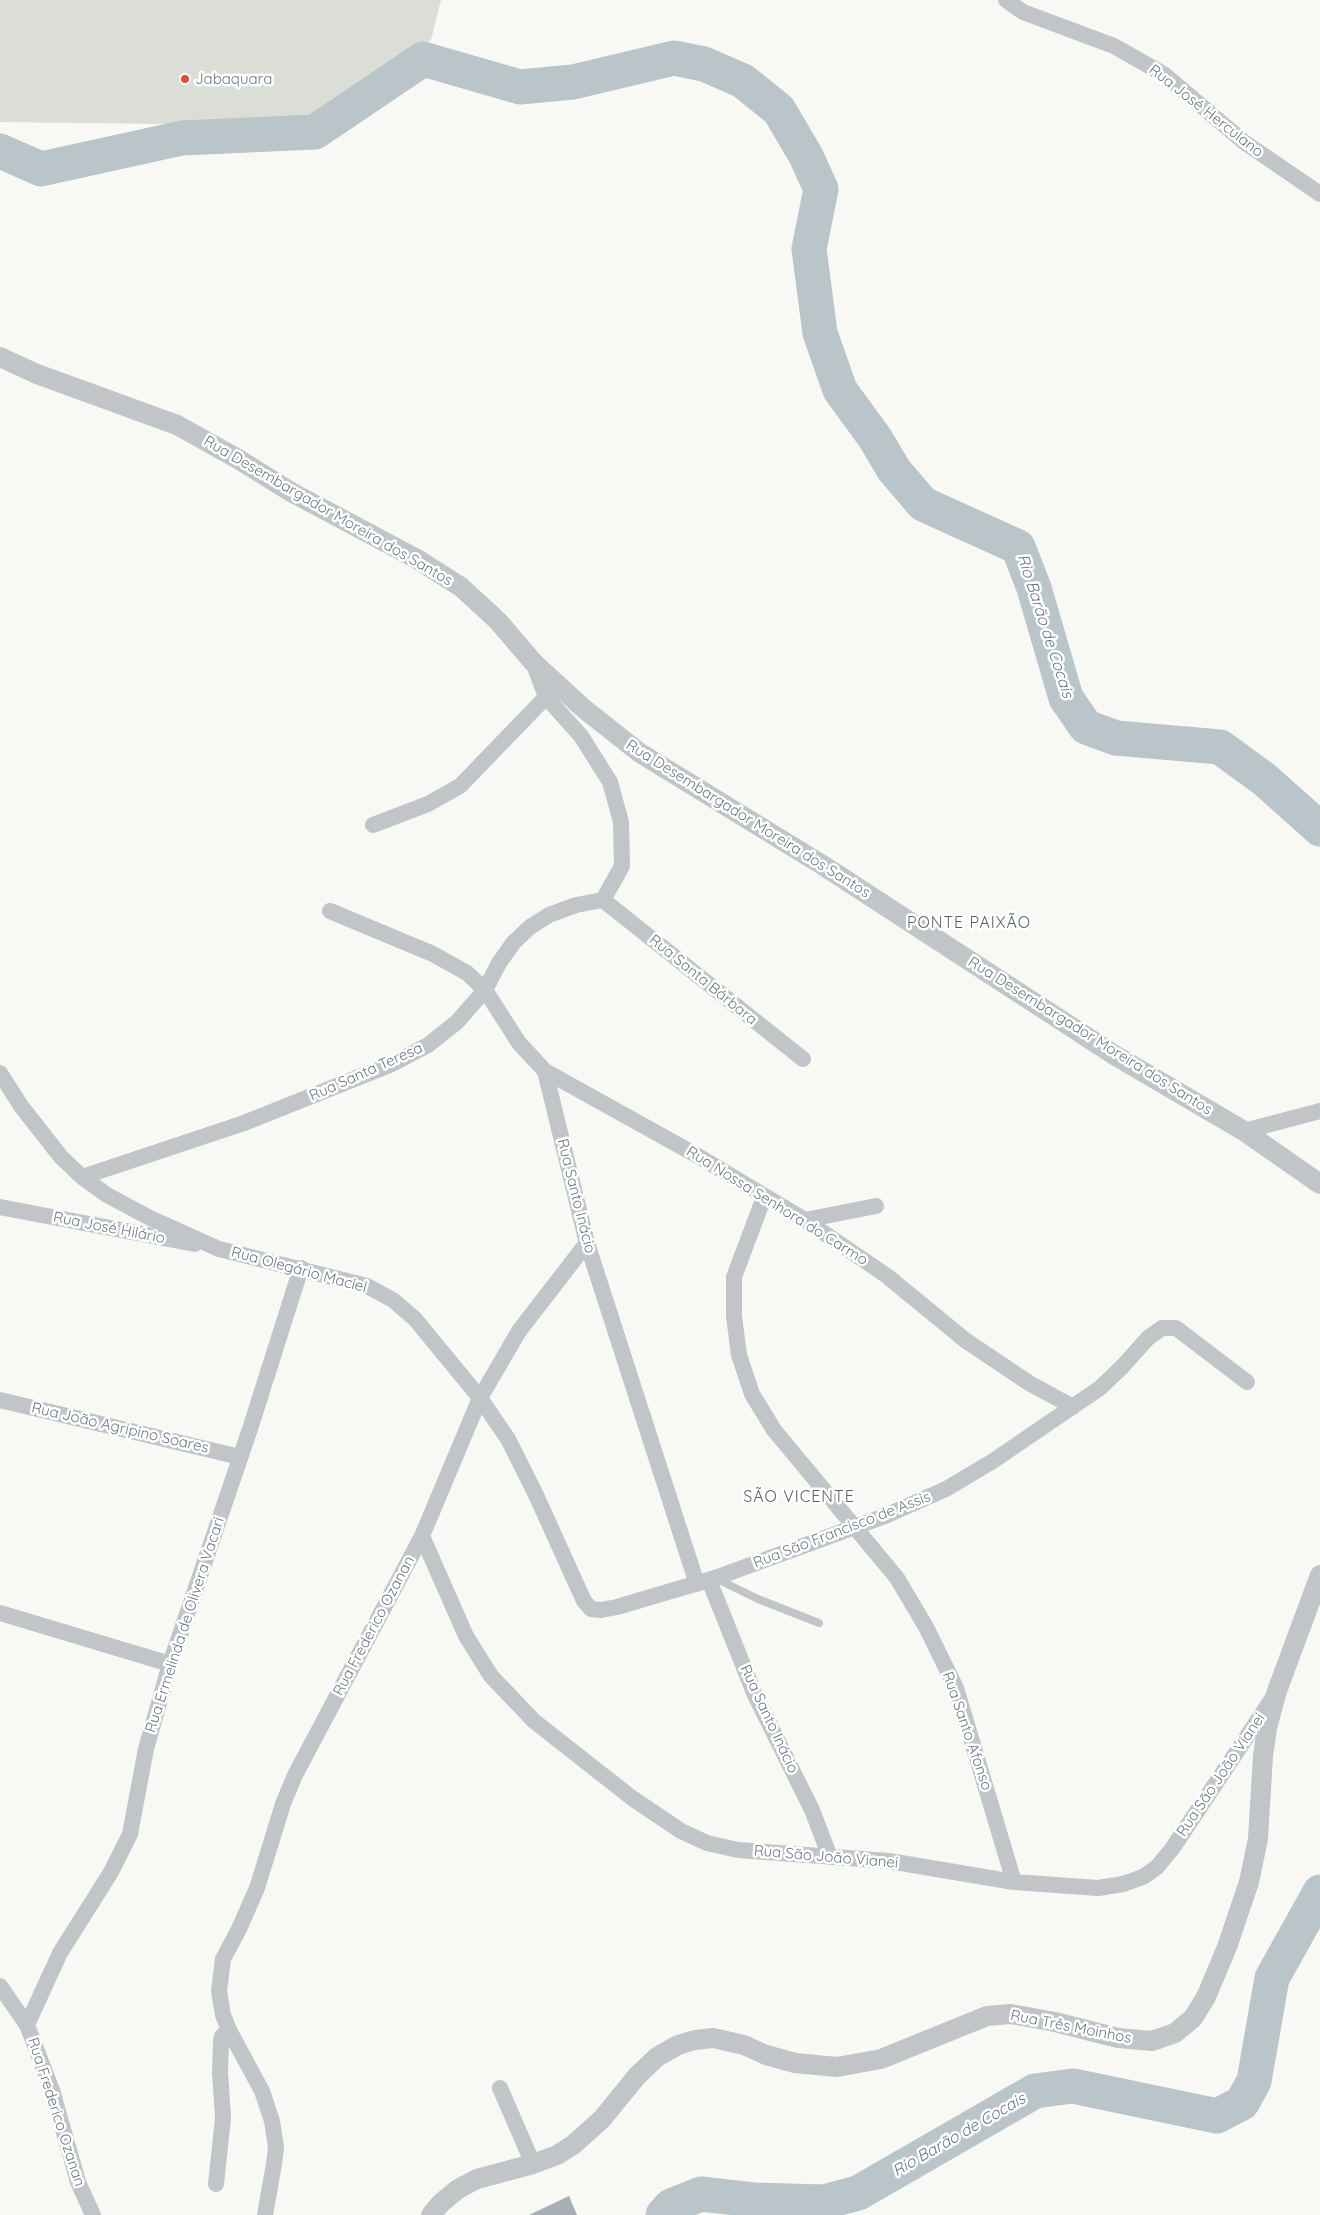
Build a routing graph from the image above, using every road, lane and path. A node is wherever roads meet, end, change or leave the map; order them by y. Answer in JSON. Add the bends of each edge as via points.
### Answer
{"nodes":[{"id":1,"x":1006,"y":0,"type":"edge"},
{"id":2,"x":1320,"y":194,"type":"edge"},
{"id":3,"x":0,"y":357,"type":"edge"},
{"id":4,"x":533,"y":662,"type":"junction"},
{"id":5,"x":546,"y":697,"type":"junction"},
{"id":6,"x":373,"y":825,"type":"dead end"},
{"id":7,"x":603,"y":900,"type":"junction"},
{"id":8,"x":330,"y":911,"type":"dead end"},
{"id":9,"x":485,"y":990,"type":"junction"},
{"id":10,"x":803,"y":1059,"type":"dead end"},
{"id":11,"x":545,"y":1071,"type":"junction"},
{"id":12,"x":0,"y":1074,"type":"edge"},
{"id":13,"x":1320,"y":1111,"type":"edge"},
{"id":14,"x":1244,"y":1131,"type":"junction"},
{"id":15,"x":82,"y":1177,"type":"junction"},
{"id":16,"x":1320,"y":1184,"type":"edge"},
{"id":17,"x":764,"y":1197,"type":"junction"},
{"id":18,"x":876,"y":1206,"type":"dead end"},
{"id":19,"x":0,"y":1207,"type":"edge"},
{"id":20,"x":805,"y":1220,"type":"junction"},
{"id":21,"x":587,"y":1243,"type":"junction"},
{"id":22,"x":219,"y":1249,"type":"junction"},
{"id":23,"x":301,"y":1268,"type":"junction"},
{"id":24,"x":1247,"y":1382,"type":"dead end"},
{"id":25,"x":480,"y":1398,"type":"junction"},
{"id":26,"x":0,"y":1400,"type":"edge"},
{"id":27,"x":1073,"y":1407,"type":"junction"},
{"id":28,"x":240,"y":1457,"type":"junction"},
{"id":29,"x":856,"y":1528,"type":"junction"},
{"id":30,"x":422,"y":1536,"type":"junction"},
{"id":31,"x":1320,"y":1575,"type":"edge"},
{"id":32,"x":707,"y":1581,"type":"junction"},
{"id":33,"x":584,"y":1601,"type":"joint"},
{"id":34,"x":0,"y":1613,"type":"edge"},
{"id":35,"x":820,"y":1623,"type":"dead end"},
{"id":36,"x":170,"y":1664,"type":"junction"},
{"id":37,"x":1277,"y":1691,"type":"junction"},
{"id":38,"x":830,"y":1857,"type":"junction"},
{"id":39,"x":1014,"y":1882,"type":"junction"},
{"id":40,"x":0,"y":1986,"type":"edge"},
{"id":41,"x":27,"y":2025,"type":"junction"},
{"id":42,"x":229,"y":2030,"type":"junction"},
{"id":43,"x":500,"y":2088,"type":"dead end"},
{"id":44,"x":533,"y":2164,"type":"junction"},
{"id":45,"x":216,"y":2184,"type":"dead end"},
{"id":46,"x":93,"y":2215,"type":"edge"},
{"id":47,"x":265,"y":2215,"type":"edge"},
{"id":48,"x":431,"y":2215,"type":"edge"}],
"edges":[{"from":1,"to":2,"type":"street","name":"Rua José Herculano","via":[[1023,12],[1114,46],[1165,75],[1244,142]]},
{"from":3,"to":4,"type":"street","name":"Rua Desembargador Moreira dos Santos","via":[[37,374],[177,425],[291,492],[417,559],[461,587],[498,621]]},
{"from":4,"to":5,"type":"street"},
{"from":4,"to":14,"type":"street","name":"Rua Desembargador Moreira dos Santos","via":[[583,708],[640,753],[824,866],[1116,1056]]},
{"from":5,"to":6,"type":"street","via":[[460,786],[428,804]]},
{"from":5,"to":7,"type":"street","via":[[581,736],[610,782],[622,822],[622,866]]},
{"from":7,"to":9,"type":"street","name":"Rua Santa Teresa","via":[[576,905],[549,915],[530,927],[514,942]]},
{"from":7,"to":10,"type":"street","name":"Rua Santa Bárbara"},
{"from":8,"to":9,"type":"street","name":"Rua Santo Inácio","via":[[433,954],[466,973]]},
{"from":9,"to":11,"type":"street","name":"Rua Santo Inácio","via":[[519,1043]]},
{"from":9,"to":15,"type":"street","name":"Rua Santa Teresa","via":[[450,1028],[392,1064],[244,1123]]},
{"from":11,"to":17,"type":"street","name":"Rua Nossa Senhora do Carmo","via":[[690,1151]]},
{"from":11,"to":21,"type":"street","name":"Rua Santo Inácio"},
{"from":12,"to":15,"type":"street","name":"Rua Olegário Maciel","via":[[61,1157]]},
{"from":13,"to":14,"type":"street"},
{"from":14,"to":16,"type":"street","name":"Rua Desembargador Moreira dos Santos"},
{"from":15,"to":22,"type":"street","name":"Rua Olegário Maciel","via":[[141,1213]]},
{"from":17,"to":20,"type":"street","name":"Rua Nossa Senhora do Carmo"},
{"from":17,"to":29,"type":"street","name":"Rua Santo Afonso","via":[[734,1277],[739,1355],[752,1394],[774,1430]]},
{"from":18,"to":20,"type":"street"},
{"from":19,"to":22,"type":"street","name":"Rua José Hilário"},
{"from":20,"to":27,"type":"street","name":"Rua Nossa Senhora do Carmo","via":[[887,1276],[965,1340],[1029,1383]]},
{"from":21,"to":25,"type":"street","name":"Rua Frederico Ozanan","via":[[519,1331]]},
{"from":21,"to":32,"type":"street","name":"Rua Santo Inácio"},
{"from":22,"to":23,"type":"street","name":"Rua Olegário Maciel"},
{"from":23,"to":25,"type":"street","name":"Rua Olegário Maciel","via":[[367,1286],[393,1300],[415,1319]]},
{"from":23,"to":28,"type":"street","name":"Rua Ermelinda de Olivera Vacari"},
{"from":24,"to":27,"type":"street","name":"Rua São Francisco de Assis","via":[[1176,1328],[1162,1328],[1148,1338],[1100,1388]]},
{"from":25,"to":30,"type":"street","name":"Rua Frederico Ozanan"},
{"from":25,"to":33,"type":"street","name":"Rua Olegário Maciel","via":[[508,1439]]},
{"from":26,"to":28,"type":"street","name":"Rua João Agripino Soares"},
{"from":27,"to":29,"type":"street","name":"Rua São Francisco de Assis","via":[[946,1489]]},
{"from":28,"to":36,"type":"street","name":"Rua Ermelinda de Olivera Vacari"},
{"from":29,"to":32,"type":"street","name":"Rua São Francisco de Assis"},
{"from":29,"to":39,"type":"street","name":"Rua Santo Afonso","via":[[897,1578],[956,1688]]},
{"from":30,"to":38,"type":"street","name":"Rua São João Vianei","via":[[466,1636],[491,1676],[534,1721],[624,1792],[681,1831],[707,1842],[738,1850]]},
{"from":30,"to":42,"type":"street","name":"Rua Frederico Ozanan","via":[[289,1786],[257,1888],[223,1959],[219,1991]]},
{"from":31,"to":37,"type":"street","name":"Rua Três Moinhos"},
{"from":32,"to":33,"type":"street","name":"Rua São Francisco de Assis","via":[[601,1610],[591,1609]]},
{"from":32,"to":35,"type":"lane"},
{"from":32,"to":38,"type":"street","name":"Rua Santo Inácio","via":[[755,1695],[812,1810]]},
{"from":34,"to":36,"type":"street"},
{"from":36,"to":41,"type":"street","name":"Rua Ermelinda de Olivera Vacari","via":[[146,1749],[130,1834],[111,1872],[60,1953]]},
{"from":37,"to":39,"type":"street","name":"Rua São João Vianei","via":[[1172,1849],[1143,1877],[1098,1888]]},
{"from":37,"to":44,"type":"street","name":"Rua Três Moinhos","via":[[1266,1738],[1258,1839],[1249,1882],[1206,1997],[1193,2018],[1175,2033],[1152,2041],[1118,2038],[1011,2014],[987,2016],[880,2060],[837,2067],[795,2064],[744,2045],[713,2038],[695,2040],[657,2057],[593,2129],[557,2155]]},
{"from":38,"to":39,"type":"street","name":"Rua São João Vianei","via":[[889,1861]]},
{"from":40,"to":41,"type":"street","name":"Rua Frederico Ozanan"},
{"from":41,"to":46,"type":"street","name":"Rua Frederico Ozanan","via":[[52,2090],[78,2182]]},
{"from":42,"to":45,"type":"street","via":[[221,2040],[223,2118]]},
{"from":42,"to":47,"type":"street","name":"Rua Frederico Ozanan","via":[[262,2091],[272,2121],[276,2147]]},
{"from":43,"to":44,"type":"street"},
{"from":44,"to":48,"type":"street","name":"Rua Três Moinhos","via":[[477,2179],[458,2189]]}]}
